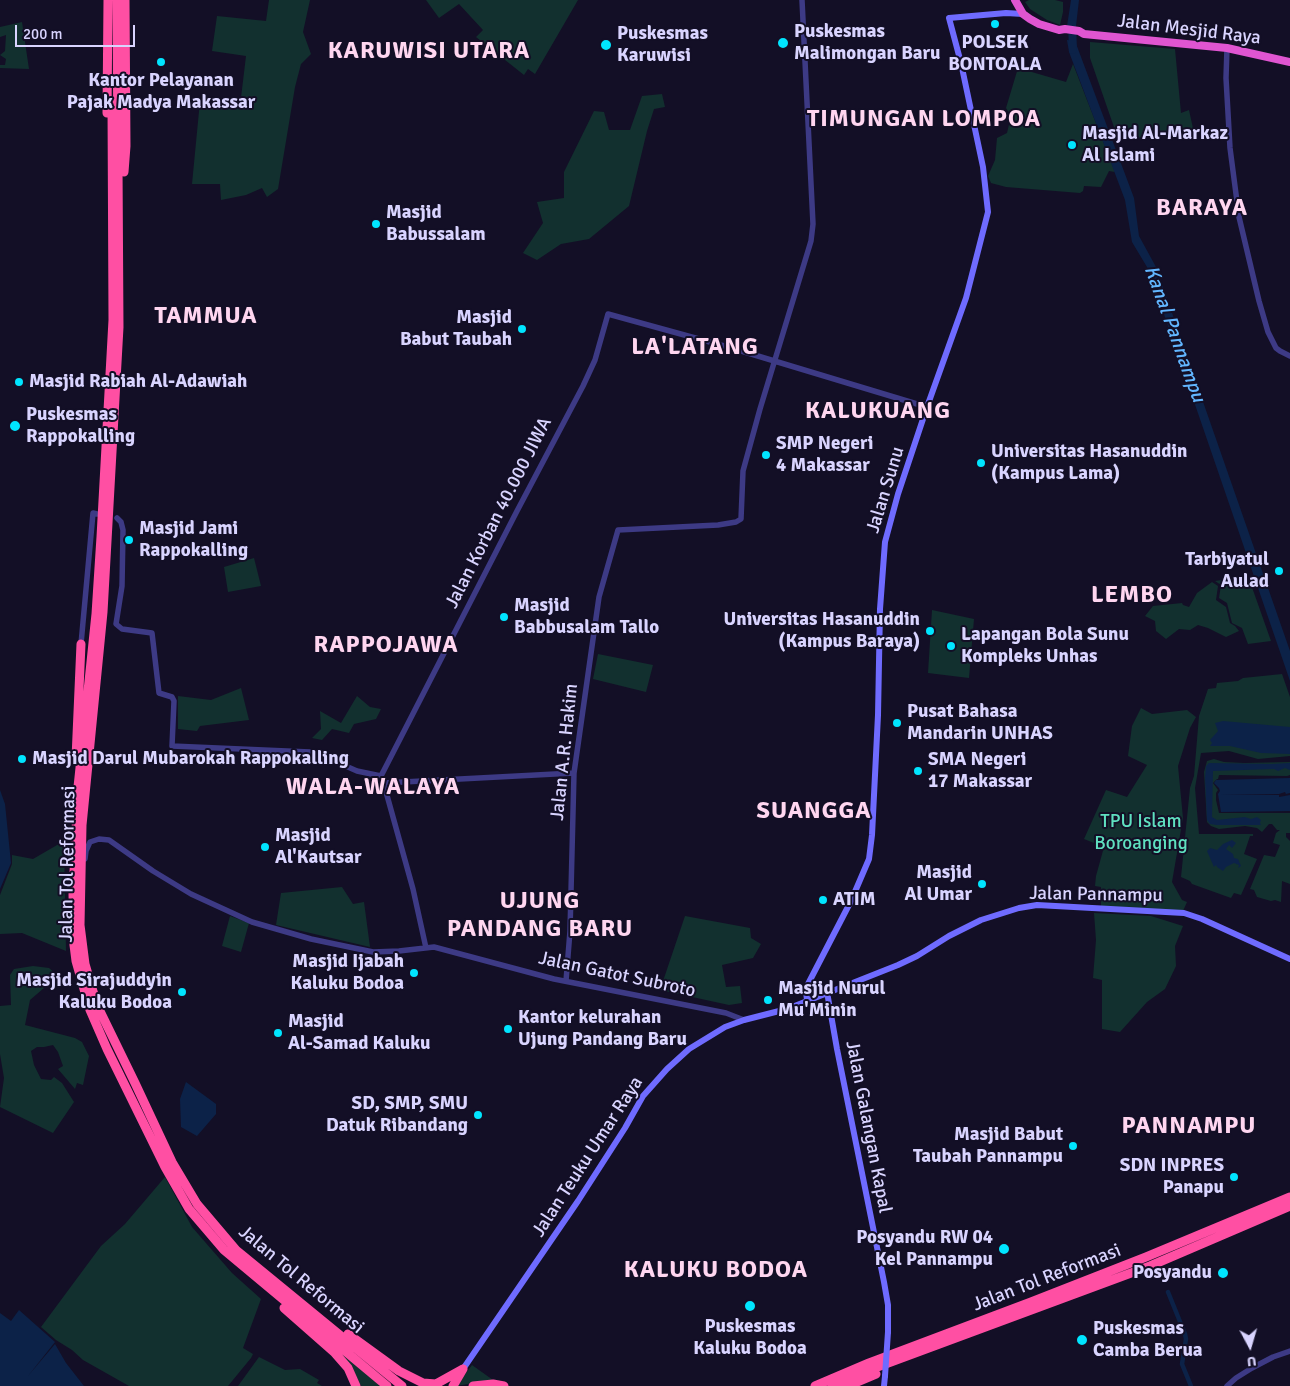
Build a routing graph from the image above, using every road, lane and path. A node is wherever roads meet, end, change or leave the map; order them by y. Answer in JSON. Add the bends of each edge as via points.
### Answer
{"nodes":[{"id":1,"x":108,"y":0,"type":"edge"},
{"id":2,"x":113,"y":0,"type":"edge"},
{"id":3,"x":118,"y":0,"type":"edge"},
{"id":4,"x":125,"y":0,"type":"edge"},
{"id":5,"x":802,"y":0,"type":"edge"},
{"id":6,"x":1016,"y":2,"type":"edge"},
{"id":7,"x":1006,"y":13,"type":"junction"},
{"id":8,"x":1024,"y":14,"type":"junction"},
{"id":9,"x":1227,"y":48,"type":"junction"},
{"id":10,"x":1290,"y":62,"type":"edge"},
{"id":11,"x":112,"y":270,"type":"junction"},
{"id":12,"x":116,"y":323,"type":"junction"},
{"id":13,"x":1289,"y":356,"type":"edge"},
{"id":14,"x":775,"y":361,"type":"junction"},
{"id":15,"x":926,"y":407,"type":"junction"},
{"id":16,"x":97,"y":514,"type":"dead end"},
{"id":17,"x":117,"y":518,"type":"dead end"},
{"id":18,"x":80,"y":644,"type":"joint"},
{"id":19,"x":574,"y":773,"type":"junction"},
{"id":20,"x":381,"y":776,"type":"junction"},
{"id":21,"x":384,"y":783,"type":"junction"},
{"id":22,"x":76,"y":823,"type":"junction"},
{"id":23,"x":81,"y":941,"type":"junction"},
{"id":24,"x":426,"y":948,"type":"junction"},
{"id":25,"x":1290,"y":959,"type":"edge"},
{"id":26,"x":566,"y":981,"type":"junction"},
{"id":27,"x":824,"y":993,"type":"junction"},
{"id":28,"x":810,"y":999,"type":"junction"},
{"id":29,"x":744,"y":1020,"type":"junction"},
{"id":30,"x":1290,"y":1197,"type":"edge"},
{"id":31,"x":1290,"y":1206,"type":"edge"},
{"id":32,"x":224,"y":1250,"type":"junction"},
{"id":33,"x":236,"y":1250,"type":"junction"},
{"id":34,"x":1034,"y":1310,"type":"junction"},
{"id":35,"x":1290,"y":1351,"type":"edge"},
{"id":36,"x":463,"y":1369,"type":"junction"},
{"id":37,"x":476,"y":1385,"type":"edge"},
{"id":38,"x":356,"y":1386,"type":"edge"},
{"id":39,"x":387,"y":1386,"type":"edge"},
{"id":40,"x":402,"y":1386,"type":"edge"},
{"id":41,"x":453,"y":1386,"type":"edge"},
{"id":42,"x":504,"y":1386,"type":"edge"},
{"id":43,"x":815,"y":1386,"type":"edge"},
{"id":44,"x":832,"y":1386,"type":"edge"},
{"id":45,"x":848,"y":1386,"type":"edge"},
{"id":46,"x":884,"y":1386,"type":"edge"},
{"id":47,"x":1227,"y":1386,"type":"edge"}],
"edges":[{"from":1,"to":11,"type":"highway","via":[[108,180]]},
{"from":2,"to":11,"type":"highway"},
{"from":3,"to":12,"type":"highway","name":"Jalan Tol Reformasi","via":[[120,285]]},
{"from":4,"to":12,"type":"highway","via":[[124,259]]},
{"from":5,"to":14,"type":"street","via":[[813,227]]},
{"from":6,"to":7,"type":"main road"},
{"from":6,"to":8,"type":"highway","name":"Jalan Mesjid Raya"},
{"from":7,"to":8,"type":"main road","name":"Jalan Sunu"},
{"from":7,"to":15,"type":"main road","name":"Jalan Sunu","via":[[949,18],[981,158],[988,212],[966,298]]},
{"from":8,"to":9,"type":"highway","name":"Jalan Mesjid Raya","via":[[1039,24],[1072,32]]},
{"from":9,"to":10,"type":"highway","name":"Jalan Mesjid Raya"},
{"from":9,"to":13,"type":"street","via":[[1230,148],[1238,211],[1270,337],[1280,351]]},
{"from":11,"to":12,"type":"highway"},
{"from":12,"to":22,"type":"highway","name":"Jalan Tol Reformasi","via":[[96,614]]},
{"from":12,"to":23,"type":"highway","name":"Jalan Tol Reformasi","via":[[103,612],[82,825]]},
{"from":14,"to":15,"type":"street"},
{"from":14,"to":19,"type":"street","name":"Jalan A.R. Hakim","via":[[742,471],[741,519],[724,524],[618,530],[599,597]]},
{"from":14,"to":20,"type":"street","name":"Jalan Korban 40.000 JIWA","via":[[608,314],[590,371]]},
{"from":15,"to":28,"type":"main road","name":"Jalan Sunu","via":[[885,542],[869,859],[808,984],[806,992]]},
{"from":16,"to":18,"type":"street","via":[[93,513]]},
{"from":17,"to":20,"type":"street","via":[[123,530],[122,586],[116,624],[122,629],[152,634],[159,693],[172,697],[174,701],[172,746],[310,752],[357,771]]},
{"from":18,"to":22,"type":"highway"},
{"from":19,"to":21,"type":"street"},
{"from":19,"to":26,"type":"street","name":"Jalan A.R. Hakim"},
{"from":20,"to":21,"type":"street"},
{"from":21,"to":24,"type":"street"},
{"from":22,"to":32,"type":"highway","name":"Jalan Tol Reformasi","via":[[72,894],[74,945],[90,1010],[165,1167],[190,1209]]},
{"from":23,"to":24,"type":"street","name":"Jalan Gatot Subroto","via":[[86,851],[90,842],[103,839],[114,843],[174,885],[260,924],[366,951]]},
{"from":23,"to":33,"type":"highway","name":"Jalan Tol Reformasi","via":[[88,980],[97,1005],[172,1162],[197,1204]]},
{"from":24,"to":26,"type":"street","name":"Jalan Gatot Subroto","via":[[434,947]]},
{"from":25,"to":27,"type":"main road","name":"Jalan Pannampu","via":[[1184,913],[1037,905],[981,920],[917,956]]},
{"from":26,"to":29,"type":"street","name":"Jalan Gatot Subroto","via":[[726,1013]]},
{"from":27,"to":28,"type":"main road","name":"Jalan Pannampu"},
{"from":27,"to":46,"type":"main road","name":"Jalan Galangan Kapal","bridge":true,"via":[[888,1305]]},
{"from":28,"to":29,"type":"main road","name":"Jalan Teuku Umar Raya","via":[[787,1009]]},
{"from":29,"to":36,"type":"main road","name":"Jalan Teuku Umar Raya","via":[[689,1049],[643,1096],[542,1254]]},
{"from":30,"to":43,"type":"highway","name":"Jalan Tol Reformasi","via":[[1146,1257]]},
{"from":31,"to":34,"type":"highway","name":"Jalan Tol Reformasi","via":[[1150,1266]]},
{"from":32,"to":38,"type":"highway","via":[[249,1278],[334,1352],[348,1368]]},
{"from":32,"to":39,"type":"highway","name":"Jalan Tol Reformasi"},
{"from":33,"to":36,"type":"highway","via":[[412,1379],[432,1384]]},
{"from":33,"to":40,"type":"highway","name":"Jalan Tol Reformasi"},
{"from":34,"to":44,"type":"highway","name":"Jalan Tol Reformasi"},
{"from":34,"to":45,"type":"highway"},
{"from":35,"to":47,"type":"street","via":[[1266,1360]]},
{"from":36,"to":41,"type":"highway"},
{"from":37,"to":42,"type":"highway"}]}
